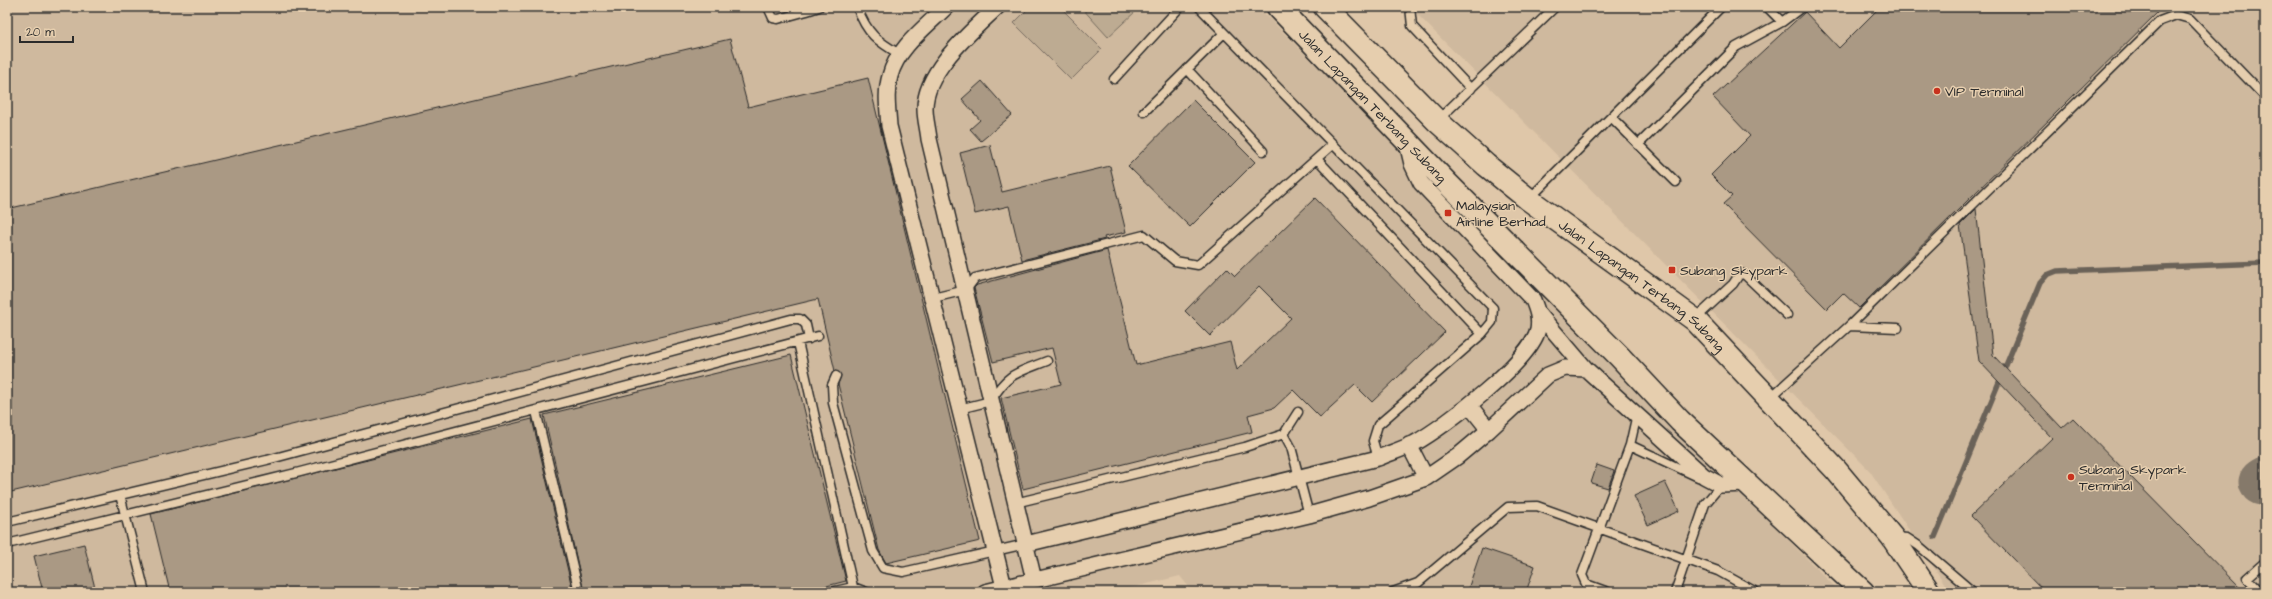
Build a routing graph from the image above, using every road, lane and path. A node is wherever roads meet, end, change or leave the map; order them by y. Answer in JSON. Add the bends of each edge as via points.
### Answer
{"nodes":[{"id":1,"x":768,"y":7,"type":"edge"},
{"id":2,"x":819,"y":7,"type":"edge"},
{"id":3,"x":858,"y":7,"type":"edge"},
{"id":4,"x":946,"y":7,"type":"edge"},
{"id":5,"x":997,"y":7,"type":"edge"},
{"id":6,"x":1180,"y":7,"type":"edge"},
{"id":7,"x":1199,"y":7,"type":"edge"},
{"id":8,"x":1278,"y":7,"type":"edge"},
{"id":9,"x":1325,"y":7,"type":"edge"},
{"id":10,"x":1410,"y":7,"type":"edge"},
{"id":11,"x":1555,"y":7,"type":"edge"},
{"id":12,"x":1721,"y":7,"type":"edge"},
{"id":13,"x":1767,"y":7,"type":"edge"},
{"id":14,"x":1802,"y":7,"type":"edge"},
{"id":15,"x":806,"y":9,"type":"edge"},
{"id":16,"x":1782,"y":22,"type":"junction"},
{"id":17,"x":1224,"y":33,"type":"junction"},
{"id":18,"x":901,"y":55,"type":"junction"},
{"id":19,"x":1187,"y":69,"type":"junction"},
{"id":20,"x":1114,"y":79,"type":"dead end"},
{"id":21,"x":1471,"y":89,"type":"junction"},
{"id":22,"x":2265,"y":97,"type":"edge"},
{"id":23,"x":1144,"y":112,"type":"dead end"},
{"id":24,"x":1610,"y":118,"type":"junction"},
{"id":25,"x":1437,"y":122,"type":"junction"},
{"id":26,"x":1407,"y":142,"type":"junction"},
{"id":27,"x":1333,"y":144,"type":"junction"},
{"id":28,"x":1638,"y":144,"type":"junction"},
{"id":29,"x":1263,"y":151,"type":"dead end"},
{"id":30,"x":1317,"y":159,"type":"junction"},
{"id":31,"x":1676,"y":182,"type":"dead end"},
{"id":32,"x":1528,"y":199,"type":"junction"},
{"id":33,"x":966,"y":290,"type":"junction"},
{"id":34,"x":933,"y":298,"type":"junction"},
{"id":35,"x":1539,"y":314,"type":"junction"},
{"id":36,"x":1787,"y":315,"type":"dead end"},
{"id":37,"x":1695,"y":320,"type":"junction"},
{"id":38,"x":1849,"y":326,"type":"junction"},
{"id":39,"x":1898,"y":328,"type":"dead end"},
{"id":40,"x":1482,"y":334,"type":"junction"},
{"id":41,"x":818,"y":336,"type":"dead end"},
{"id":42,"x":810,"y":339,"type":"junction"},
{"id":43,"x":798,"y":342,"type":"junction"},
{"id":44,"x":1047,"y":361,"type":"dead end"},
{"id":45,"x":1586,"y":369,"type":"junction"},
{"id":46,"x":836,"y":376,"type":"dead end"},
{"id":47,"x":1769,"y":398,"type":"junction"},
{"id":48,"x":991,"y":401,"type":"junction"},
{"id":49,"x":1469,"y":405,"type":"junction"},
{"id":50,"x":959,"y":409,"type":"junction"},
{"id":51,"x":536,"y":411,"type":"junction"},
{"id":52,"x":1298,"y":412,"type":"dead end"},
{"id":53,"x":1637,"y":414,"type":"junction"},
{"id":54,"x":1489,"y":430,"type":"junction"},
{"id":55,"x":1284,"y":434,"type":"junction"},
{"id":56,"x":1409,"y":445,"type":"junction"},
{"id":57,"x":1630,"y":445,"type":"junction"},
{"id":58,"x":1378,"y":458,"type":"junction"},
{"id":59,"x":1299,"y":478,"type":"junction"},
{"id":60,"x":1426,"y":478,"type":"junction"},
{"id":61,"x":1747,"y":484,"type":"junction"},
{"id":62,"x":1719,"y":488,"type":"junction"},
{"id":63,"x":120,"y":496,"type":"junction"},
{"id":64,"x":1015,"y":503,"type":"junction"},
{"id":65,"x":125,"y":515,"type":"junction"},
{"id":66,"x":1309,"y":515,"type":"junction"},
{"id":67,"x":7,"y":522,"type":"edge"},
{"id":68,"x":1599,"y":528,"type":"junction"},
{"id":69,"x":1892,"y":537,"type":"junction"},
{"id":70,"x":7,"y":544,"type":"edge"},
{"id":71,"x":1026,"y":544,"type":"junction"},
{"id":72,"x":995,"y":550,"type":"junction"},
{"id":73,"x":1687,"y":559,"type":"junction"},
{"id":74,"x":2265,"y":562,"type":"edge"},
{"id":75,"x":1034,"y":580,"type":"junction"},
{"id":76,"x":853,"y":587,"type":"junction"},
{"id":77,"x":1004,"y":587,"type":"junction"},
{"id":78,"x":145,"y":592,"type":"edge"},
{"id":79,"x":579,"y":592,"type":"edge"},
{"id":80,"x":831,"y":592,"type":"edge"},
{"id":81,"x":866,"y":592,"type":"edge"},
{"id":82,"x":985,"y":592,"type":"edge"},
{"id":83,"x":1392,"y":592,"type":"edge"},
{"id":84,"x":1608,"y":592,"type":"edge"},
{"id":85,"x":1675,"y":592,"type":"edge"},
{"id":86,"x":1756,"y":592,"type":"edge"},
{"id":87,"x":1862,"y":592,"type":"edge"},
{"id":88,"x":1929,"y":592,"type":"edge"},
{"id":89,"x":1973,"y":592,"type":"edge"},
{"id":90,"x":2261,"y":592,"type":"edge"}],
"edges":[{"from":1,"to":15,"type":"lane","via":[[773,18],[778,19]]},
{"from":2,"to":15,"type":"lane"},
{"from":3,"to":18,"type":"lane","via":[[872,36]]},
{"from":4,"to":18,"type":"street"},
{"from":5,"to":33,"type":"street","via":[[952,52],[933,78],[925,107],[929,139]]},
{"from":6,"to":20,"type":"lane"},
{"from":7,"to":17,"type":"lane"},
{"from":8,"to":26,"type":"main road","name":"Jalan Lapangan Terbang Subang"},
{"from":9,"to":25,"type":"main road","name":"Jalan Lapangan Terbang Subang"},
{"from":10,"to":21,"type":"lane","via":[[1412,26]]},
{"from":11,"to":21,"type":"lane"},
{"from":12,"to":24,"type":"lane"},
{"from":13,"to":16,"type":"lane"},
{"from":14,"to":16,"type":"lane"},
{"from":16,"to":28,"type":"lane","via":[[1736,47]]},
{"from":17,"to":19,"type":"lane"},
{"from":17,"to":27,"type":"lane"},
{"from":18,"to":34,"type":"street","via":[[890,76],[887,96],[889,126]]},
{"from":19,"to":23,"type":"lane"},
{"from":19,"to":29,"type":"lane"},
{"from":21,"to":25,"type":"lane"},
{"from":22,"to":38,"type":"lane","via":[[2190,19],[2176,15],[2160,21]]},
{"from":24,"to":28,"type":"lane"},
{"from":24,"to":32,"type":"lane"},
{"from":25,"to":32,"type":"main road","name":"Jalan Lapangan Terbang Subang"},
{"from":26,"to":35,"type":"street","via":[[1412,164],[1421,183],[1533,300]]},
{"from":26,"to":61,"type":"main road","name":"Jalan Lapangan Terbang Subang","via":[[1680,421]]},
{"from":27,"to":30,"type":"lane"},
{"from":27,"to":40,"type":"lane","via":[[1493,308],[1492,322]]},
{"from":28,"to":31,"type":"lane"},
{"from":30,"to":33,"type":"lane","via":[[1198,265],[1175,261],[1144,235],[975,278]]},
{"from":30,"to":40,"type":"lane"},
{"from":32,"to":37,"type":"main road","name":"Jalan Lapangan Terbang Subang"},
{"from":33,"to":34,"type":"lane"},
{"from":33,"to":48,"type":"street"},
{"from":34,"to":50,"type":"street"},
{"from":35,"to":45,"type":"street"},
{"from":35,"to":49,"type":"street","via":[[1538,330],[1526,351]]},
{"from":36,"to":37,"type":"lane","via":[[1744,274],[1739,275],[1733,284]]},
{"from":37,"to":47,"type":"main road","name":"Jalan Lapangan Terbang Subang"},
{"from":38,"to":39,"type":"lane"},
{"from":38,"to":47,"type":"lane"},
{"from":40,"to":58,"type":"lane","via":[[1378,425],[1373,441]]},
{"from":41,"to":42,"type":"lane"},
{"from":42,"to":43,"type":"lane"},
{"from":42,"to":63,"type":"lane","via":[[806,325],[800,319],[791,319],[267,460]]},
{"from":43,"to":51,"type":"lane"},
{"from":43,"to":76,"type":"lane"},
{"from":44,"to":48,"type":"lane","via":[[1010,376]]},
{"from":45,"to":53,"type":"street"},
{"from":45,"to":54,"type":"street","via":[[1565,368],[1548,375]]},
{"from":46,"to":72,"type":"lane","via":[[832,385],[834,403],[873,551],[883,568],[903,572]]},
{"from":47,"to":69,"type":"main road","name":"Jalan Lapangan Terbang Subang","via":[[1836,470]]},
{"from":48,"to":50,"type":"lane"},
{"from":48,"to":64,"type":"street"},
{"from":49,"to":54,"type":"street"},
{"from":49,"to":56,"type":"street"},
{"from":50,"to":72,"type":"street"},
{"from":51,"to":65,"type":"lane"},
{"from":51,"to":79,"type":"lane"},
{"from":52,"to":55,"type":"lane"},
{"from":53,"to":57,"type":"lane"},
{"from":53,"to":62,"type":"street","via":[[1678,454]]},
{"from":54,"to":60,"type":"street"},
{"from":55,"to":59,"type":"lane","via":[[1291,447]]},
{"from":55,"to":64,"type":"lane","via":[[1245,447]]},
{"from":56,"to":58,"type":"street"},
{"from":56,"to":60,"type":"street"},
{"from":57,"to":62,"type":"lane"},
{"from":57,"to":68,"type":"lane"},
{"from":58,"to":59,"type":"street"},
{"from":59,"to":66,"type":"lane"},
{"from":59,"to":71,"type":"street"},
{"from":60,"to":66,"type":"street"},
{"from":61,"to":62,"type":"street"},
{"from":61,"to":87,"type":"main road","name":"Jalan Lapangan Terbang Subang"},
{"from":62,"to":73,"type":"lane","via":[[1705,504]]},
{"from":63,"to":65,"type":"lane"},
{"from":63,"to":67,"type":"lane"},
{"from":64,"to":71,"type":"street"},
{"from":65,"to":70,"type":"lane"},
{"from":65,"to":78,"type":"lane"},
{"from":66,"to":75,"type":"street"},
{"from":68,"to":73,"type":"lane"},
{"from":68,"to":83,"type":"lane","via":[[1537,506],[1508,507],[1418,583]]},
{"from":68,"to":84,"type":"lane","via":[[1582,575],[1586,584]]},
{"from":69,"to":88,"type":"main road","name":"Jalan Lapangan Terbang Subang"},
{"from":69,"to":89,"type":"lane","via":[[1906,538],[1920,546]]},
{"from":71,"to":72,"type":"lane"},
{"from":71,"to":75,"type":"street"},
{"from":72,"to":77,"type":"street"},
{"from":73,"to":85,"type":"lane"},
{"from":73,"to":86,"type":"lane","via":[[1718,571]]},
{"from":74,"to":90,"type":"lane","via":[[2247,578]]},
{"from":75,"to":77,"type":"street"},
{"from":76,"to":80,"type":"lane"},
{"from":76,"to":81,"type":"lane"},
{"from":77,"to":82,"type":"street"}]}
